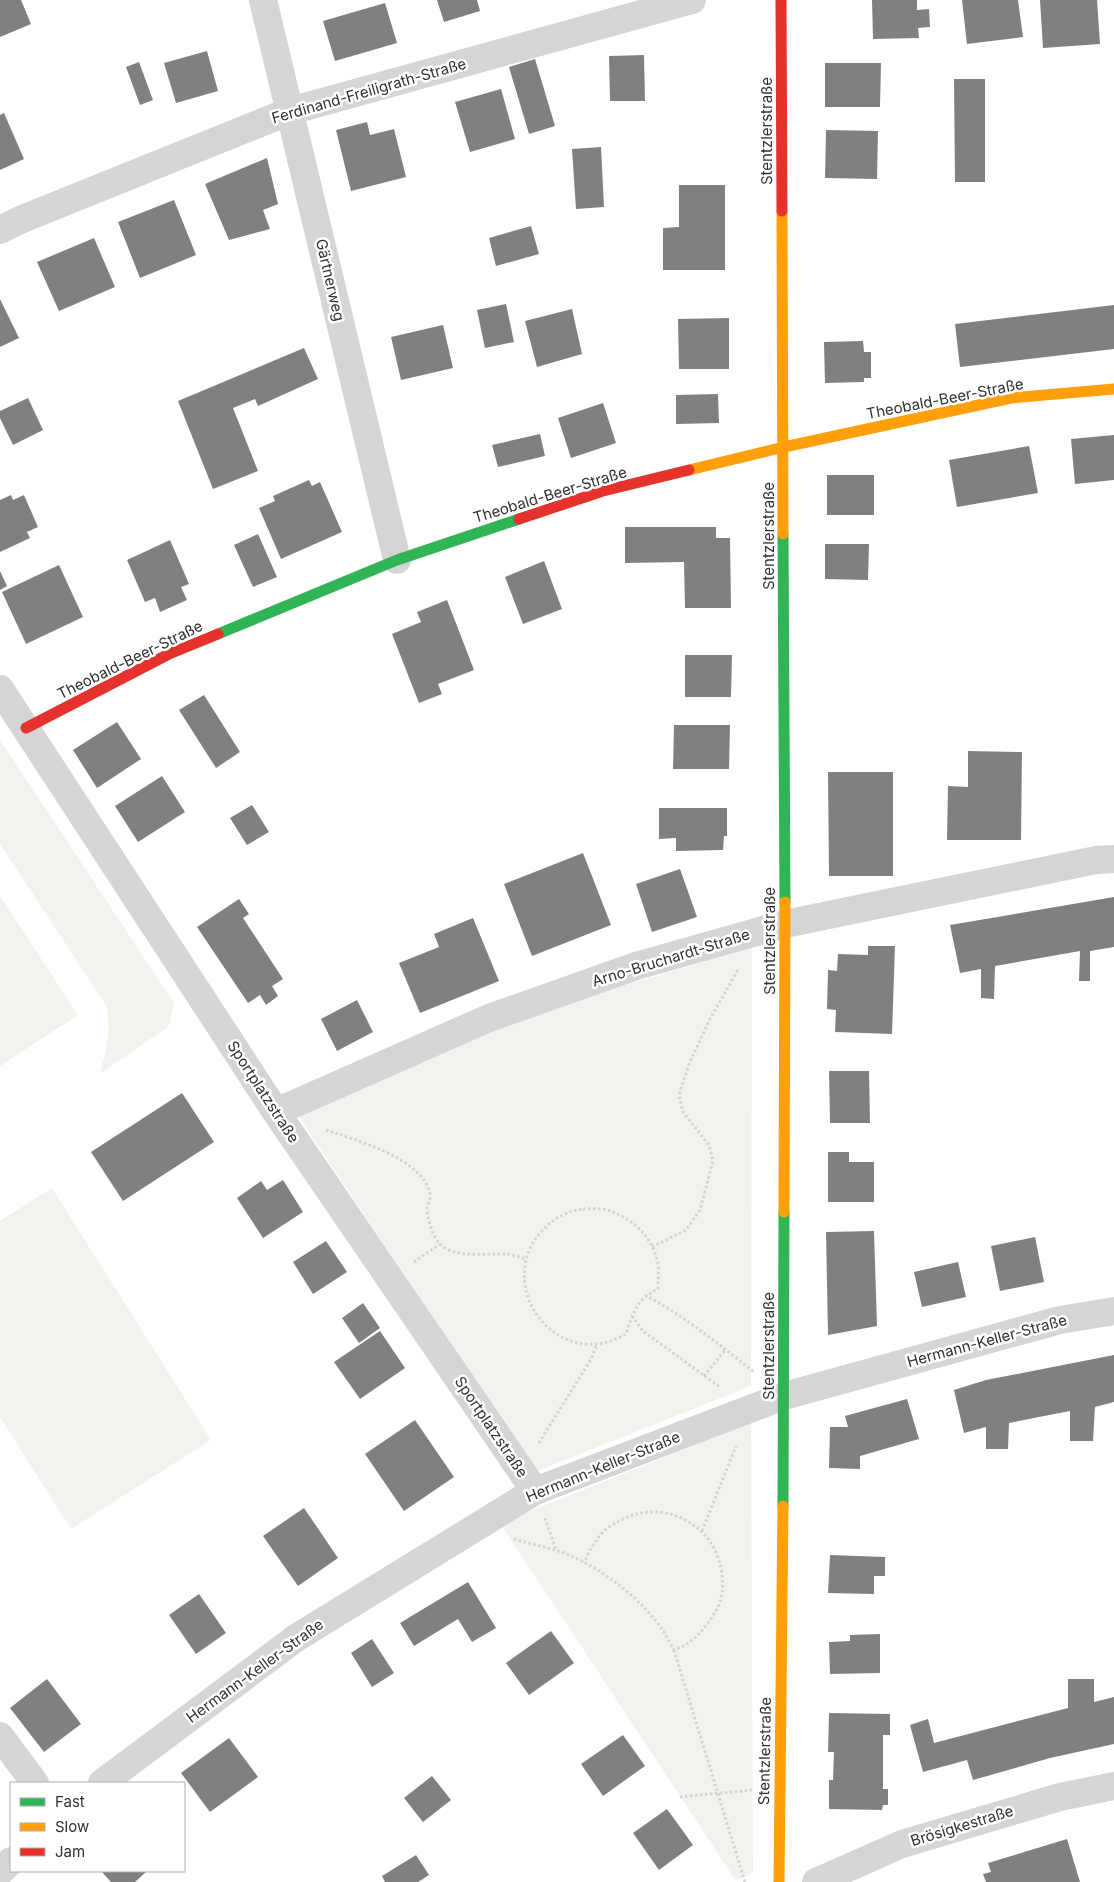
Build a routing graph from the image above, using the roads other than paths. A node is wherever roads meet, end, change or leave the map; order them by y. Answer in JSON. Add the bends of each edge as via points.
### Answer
{"nodes":[{"id":1,"x":263,"y":0,"type":"edge"},
{"id":2,"x":692,"y":0,"type":"edge"},
{"id":3,"x":781,"y":0,"type":"edge"},
{"id":4,"x":290,"y":111,"type":"junction"},
{"id":5,"x":0,"y":230,"type":"edge"},
{"id":6,"x":1114,"y":389,"type":"edge"},
{"id":7,"x":784,"y":447,"type":"junction"},
{"id":8,"x":397,"y":560,"type":"junction"},
{"id":9,"x":0,"y":688,"type":"edge"},
{"id":10,"x":26,"y":728,"type":"junction"},
{"id":11,"x":1114,"y":859,"type":"edge"},
{"id":12,"x":785,"y":924,"type":"junction"},
{"id":13,"x":276,"y":1112,"type":"junction"},
{"id":14,"x":1114,"y":1311,"type":"edge"},
{"id":15,"x":784,"y":1396,"type":"junction"},
{"id":16,"x":535,"y":1491,"type":"junction"},
{"id":17,"x":0,"y":1736,"type":"edge"},
{"id":18,"x":34,"y":1782,"type":"edge"},
{"id":19,"x":103,"y":1782,"type":"edge"},
{"id":20,"x":1114,"y":1786,"type":"edge"},
{"id":21,"x":10,"y":1862,"type":"edge"},
{"id":22,"x":0,"y":1872,"type":"edge"},
{"id":23,"x":779,"y":1882,"type":"edge"},
{"id":24,"x":816,"y":1882,"type":"edge"}],
"edges":[{"from":1,"to":4,"type":"street","name":"Gärtnerweg"},
{"from":2,"to":4,"type":"street","name":"Ferdinand-Freiligrath-Straße"},
{"from":3,"to":7,"type":"street","name":"Stentzlerstraße"},
{"from":4,"to":5,"type":"street","name":"Ferdinand-Freiligrath-Straße"},
{"from":4,"to":8,"type":"street","name":"Gärtnerweg"},
{"from":6,"to":7,"type":"street","name":"Theobald-Beer-Straße","via":[[1011,398]]},
{"from":7,"to":8,"type":"street","name":"Theobald-Beer-Straße","via":[[603,491]]},
{"from":7,"to":12,"type":"street","name":"Stentzlerstraße"},
{"from":8,"to":10,"type":"street","name":"Theobald-Beer-Straße","via":[[169,654]]},
{"from":9,"to":10,"type":"street","name":"Sportplatzstraße"},
{"from":10,"to":13,"type":"street","name":"Sportplatzstraße"},
{"from":11,"to":12,"type":"street","name":"Arno-Bruchardt-Straße","via":[[1096,860]]},
{"from":12,"to":13,"type":"street","name":"Arno-Bruchardt-Straße","via":[[636,966],[489,1018]]},
{"from":12,"to":15,"type":"street","name":"Stentzlerstraße"},
{"from":13,"to":16,"type":"street","name":"Sportplatzstraße"},
{"from":14,"to":15,"type":"street","name":"Hermann-Keller-Straße","via":[[1060,1320]]},
{"from":15,"to":16,"type":"street","name":"Hermann-Keller-Straße"},
{"from":15,"to":23,"type":"street","name":"Stentzlerstraße"},
{"from":16,"to":19,"type":"street","name":"Hermann-Keller-Straße","via":[[296,1638]]},
{"from":17,"to":18,"type":"street"},
{"from":20,"to":24,"type":"street","name":"Brösigkestraße","via":[[1060,1797],[902,1844]]},
{"from":21,"to":22,"type":"street"}]}
